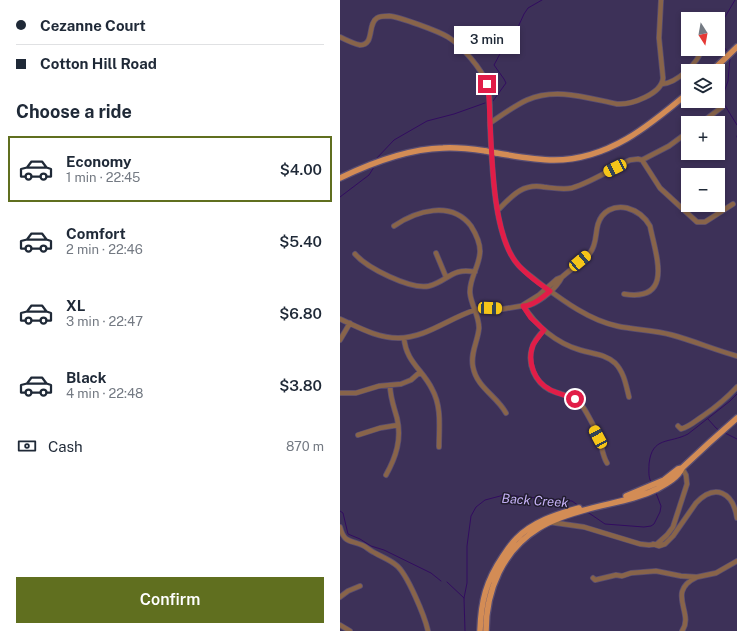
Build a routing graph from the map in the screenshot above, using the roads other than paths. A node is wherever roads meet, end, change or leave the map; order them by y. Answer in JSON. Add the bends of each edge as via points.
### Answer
{"nodes":[{"id":1,"x":662,"y":0,"type":"edge"},
{"id":2,"x":340,"y":37,"type":"edge"},
{"id":3,"x":737,"y":47,"type":"edge"},
{"id":4,"x":698,"y":56,"type":"edge"},
{"id":5,"x":719,"y":64,"type":"edge"},
{"id":6,"x":662,"y":84,"type":"junction"},
{"id":7,"x":681,"y":99,"type":"edge"},
{"id":8,"x":721,"y":108,"type":"edge"},
{"id":9,"x":710,"y":116,"type":"edge"},
{"id":10,"x":490,"y":123,"type":"junction"},
{"id":11,"x":681,"y":137,"type":"edge"},
{"id":12,"x":642,"y":160,"type":"junction"},
{"id":13,"x":340,"y":178,"type":"edge"},
{"id":14,"x":733,"y":204,"type":"dead end"},
{"id":15,"x":498,"y":210,"type":"junction"},
{"id":16,"x":394,"y":226,"type":"dead end"},
{"id":17,"x":436,"y":253,"type":"dead end"},
{"id":18,"x":355,"y":254,"type":"dead end"},
{"id":19,"x":475,"y":272,"type":"junction"},
{"id":20,"x":446,"y":277,"type":"junction"},
{"id":21,"x":548,"y":290,"type":"junction"},
{"id":22,"x":624,"y":294,"type":"dead end"},
{"id":23,"x":523,"y":306,"type":"junction"},
{"id":24,"x":475,"y":310,"type":"junction"},
{"id":25,"x":340,"y":319,"type":"edge"},
{"id":26,"x":350,"y":323,"type":"junction"},
{"id":27,"x":544,"y":330,"type":"junction"},
{"id":28,"x":404,"y":338,"type":"junction"},
{"id":29,"x":340,"y":340,"type":"edge"},
{"id":30,"x":737,"y":356,"type":"edge"},
{"id":31,"x":420,"y":372,"type":"junction"},
{"id":32,"x":390,"y":384,"type":"junction"},
{"id":33,"x":737,"y":387,"type":"edge"},
{"id":34,"x":340,"y":393,"type":"edge"},
{"id":35,"x":629,"y":397,"type":"dead end"},
{"id":36,"x":506,"y":412,"type":"dead end"},
{"id":37,"x":737,"y":418,"type":"edge"},
{"id":38,"x":398,"y":425,"type":"junction"},
{"id":39,"x":678,"y":426,"type":"dead end"},
{"id":40,"x":358,"y":435,"type":"dead end"},
{"id":41,"x":439,"y":447,"type":"dead end"},
{"id":42,"x":607,"y":463,"type":"dead end"},
{"id":43,"x":682,"y":468,"type":"junction"},
{"id":44,"x":386,"y":475,"type":"dead end"},
{"id":45,"x":561,"y":516,"type":"junction"},
{"id":46,"x":737,"y":518,"type":"edge"},
{"id":47,"x":549,"y":522,"type":"junction"},
{"id":48,"x":340,"y":527,"type":"edge"},
{"id":49,"x":653,"y":544,"type":"junction"},
{"id":50,"x":737,"y":561,"type":"edge"},
{"id":51,"x":697,"y":577,"type":"junction"},
{"id":52,"x":593,"y":578,"type":"dead end"},
{"id":53,"x":360,"y":586,"type":"dead end"},
{"id":54,"x":340,"y":597,"type":"edge"},
{"id":55,"x":340,"y":625,"type":"edge"},
{"id":56,"x":350,"y":631,"type":"edge"},
{"id":57,"x":428,"y":631,"type":"edge"},
{"id":58,"x":480,"y":631,"type":"edge"},
{"id":59,"x":486,"y":631,"type":"edge"},
{"id":60,"x":682,"y":631,"type":"edge"}],
"edges":[{"from":1,"to":6,"type":"street","via":[[659,38]]},
{"from":2,"to":10,"type":"street","via":[[359,45],[365,44],[369,40],[374,21],[388,16],[447,36],[469,57],[485,79]]},
{"from":3,"to":5,"type":"main road"},
{"from":4,"to":6,"type":"street","via":[[689,69],[668,83]]},
{"from":6,"to":10,"type":"street","via":[[642,98],[623,104],[568,94],[541,95],[519,104]]},
{"from":7,"to":13,"type":"main road","bridge":true,"via":[[632,136],[599,152],[580,157],[532,159],[452,148],[425,150],[389,159]]},
{"from":8,"to":9,"type":"street"},
{"from":10,"to":15,"type":"street"},
{"from":11,"to":12,"type":"street"},
{"from":12,"to":14,"type":"street","via":[[660,188],[697,222],[705,222]]},
{"from":12,"to":15,"type":"street","via":[[630,160],[569,188],[528,186]]},
{"from":15,"to":21,"type":"street","via":[[505,240],[513,258]]},
{"from":16,"to":19,"type":"street","via":[[412,216],[429,211],[446,211],[462,218],[472,228],[479,244],[480,255]]},
{"from":17,"to":20,"type":"street"},
{"from":18,"to":20,"type":"street","via":[[367,265],[413,286],[427,286]]},
{"from":19,"to":20,"type":"street","via":[[459,271]]},
{"from":19,"to":24,"type":"street","via":[[470,290]]},
{"from":21,"to":22,"type":"street","via":[[556,279],[562,277],[590,253],[596,239],[598,223],[604,214],[615,208],[626,208],[647,220],[659,273],[650,292],[639,295]]},
{"from":21,"to":23,"type":"street"},
{"from":21,"to":30,"type":"street","via":[[569,305],[610,325],[669,334]]},
{"from":23,"to":24,"type":"street"},
{"from":23,"to":27,"type":"street"},
{"from":24,"to":28,"type":"street"},
{"from":24,"to":36,"type":"street","via":[[479,328],[472,359],[474,371],[482,386]]},
{"from":25,"to":26,"type":"street"},
{"from":26,"to":28,"type":"street","via":[[376,335]]},
{"from":26,"to":29,"type":"street"},
{"from":27,"to":35,"type":"street","via":[[569,346],[611,360],[622,373]]},
{"from":27,"to":42,"type":"street","via":[[531,353],[534,373],[547,388],[570,397],[583,406]]},
{"from":28,"to":31,"type":"street","via":[[407,354]]},
{"from":31,"to":32,"type":"street","via":[[406,382]]},
{"from":31,"to":41,"type":"street","via":[[437,400],[440,413]]},
{"from":32,"to":34,"type":"street","via":[[356,393]]},
{"from":32,"to":38,"type":"street"},
{"from":33,"to":39,"type":"street","via":[[720,405],[694,424],[681,429]]},
{"from":37,"to":43,"type":"main road"},
{"from":38,"to":40,"type":"street"},
{"from":38,"to":44,"type":"street","via":[[399,440],[396,453]]},
{"from":43,"to":45,"type":"main road","via":[[665,485],[649,493]]},
{"from":43,"to":49,"type":"street","via":[[688,484],[675,522],[667,535],[660,542]]},
{"from":45,"to":47,"type":"main road"},
{"from":45,"to":58,"type":"main road","via":[[534,525],[516,538],[506,551],[485,589]]},
{"from":46,"to":49,"type":"street","via":[[733,503],[727,495],[719,492],[709,494],[696,503],[668,542],[658,546]]},
{"from":47,"to":49,"type":"street","via":[[575,525],[627,540]]},
{"from":47,"to":59,"type":"main road","via":[[524,538],[499,571],[492,590]]},
{"from":48,"to":57,"type":"street","via":[[342,536],[364,545],[401,569]]},
{"from":50,"to":51,"type":"street","via":[[716,573]]},
{"from":51,"to":52,"type":"street","via":[[656,571],[594,580]]},
{"from":51,"to":60,"type":"street","via":[[682,591],[686,620]]},
{"from":53,"to":54,"type":"street"},
{"from":55,"to":56,"type":"street"}]}
